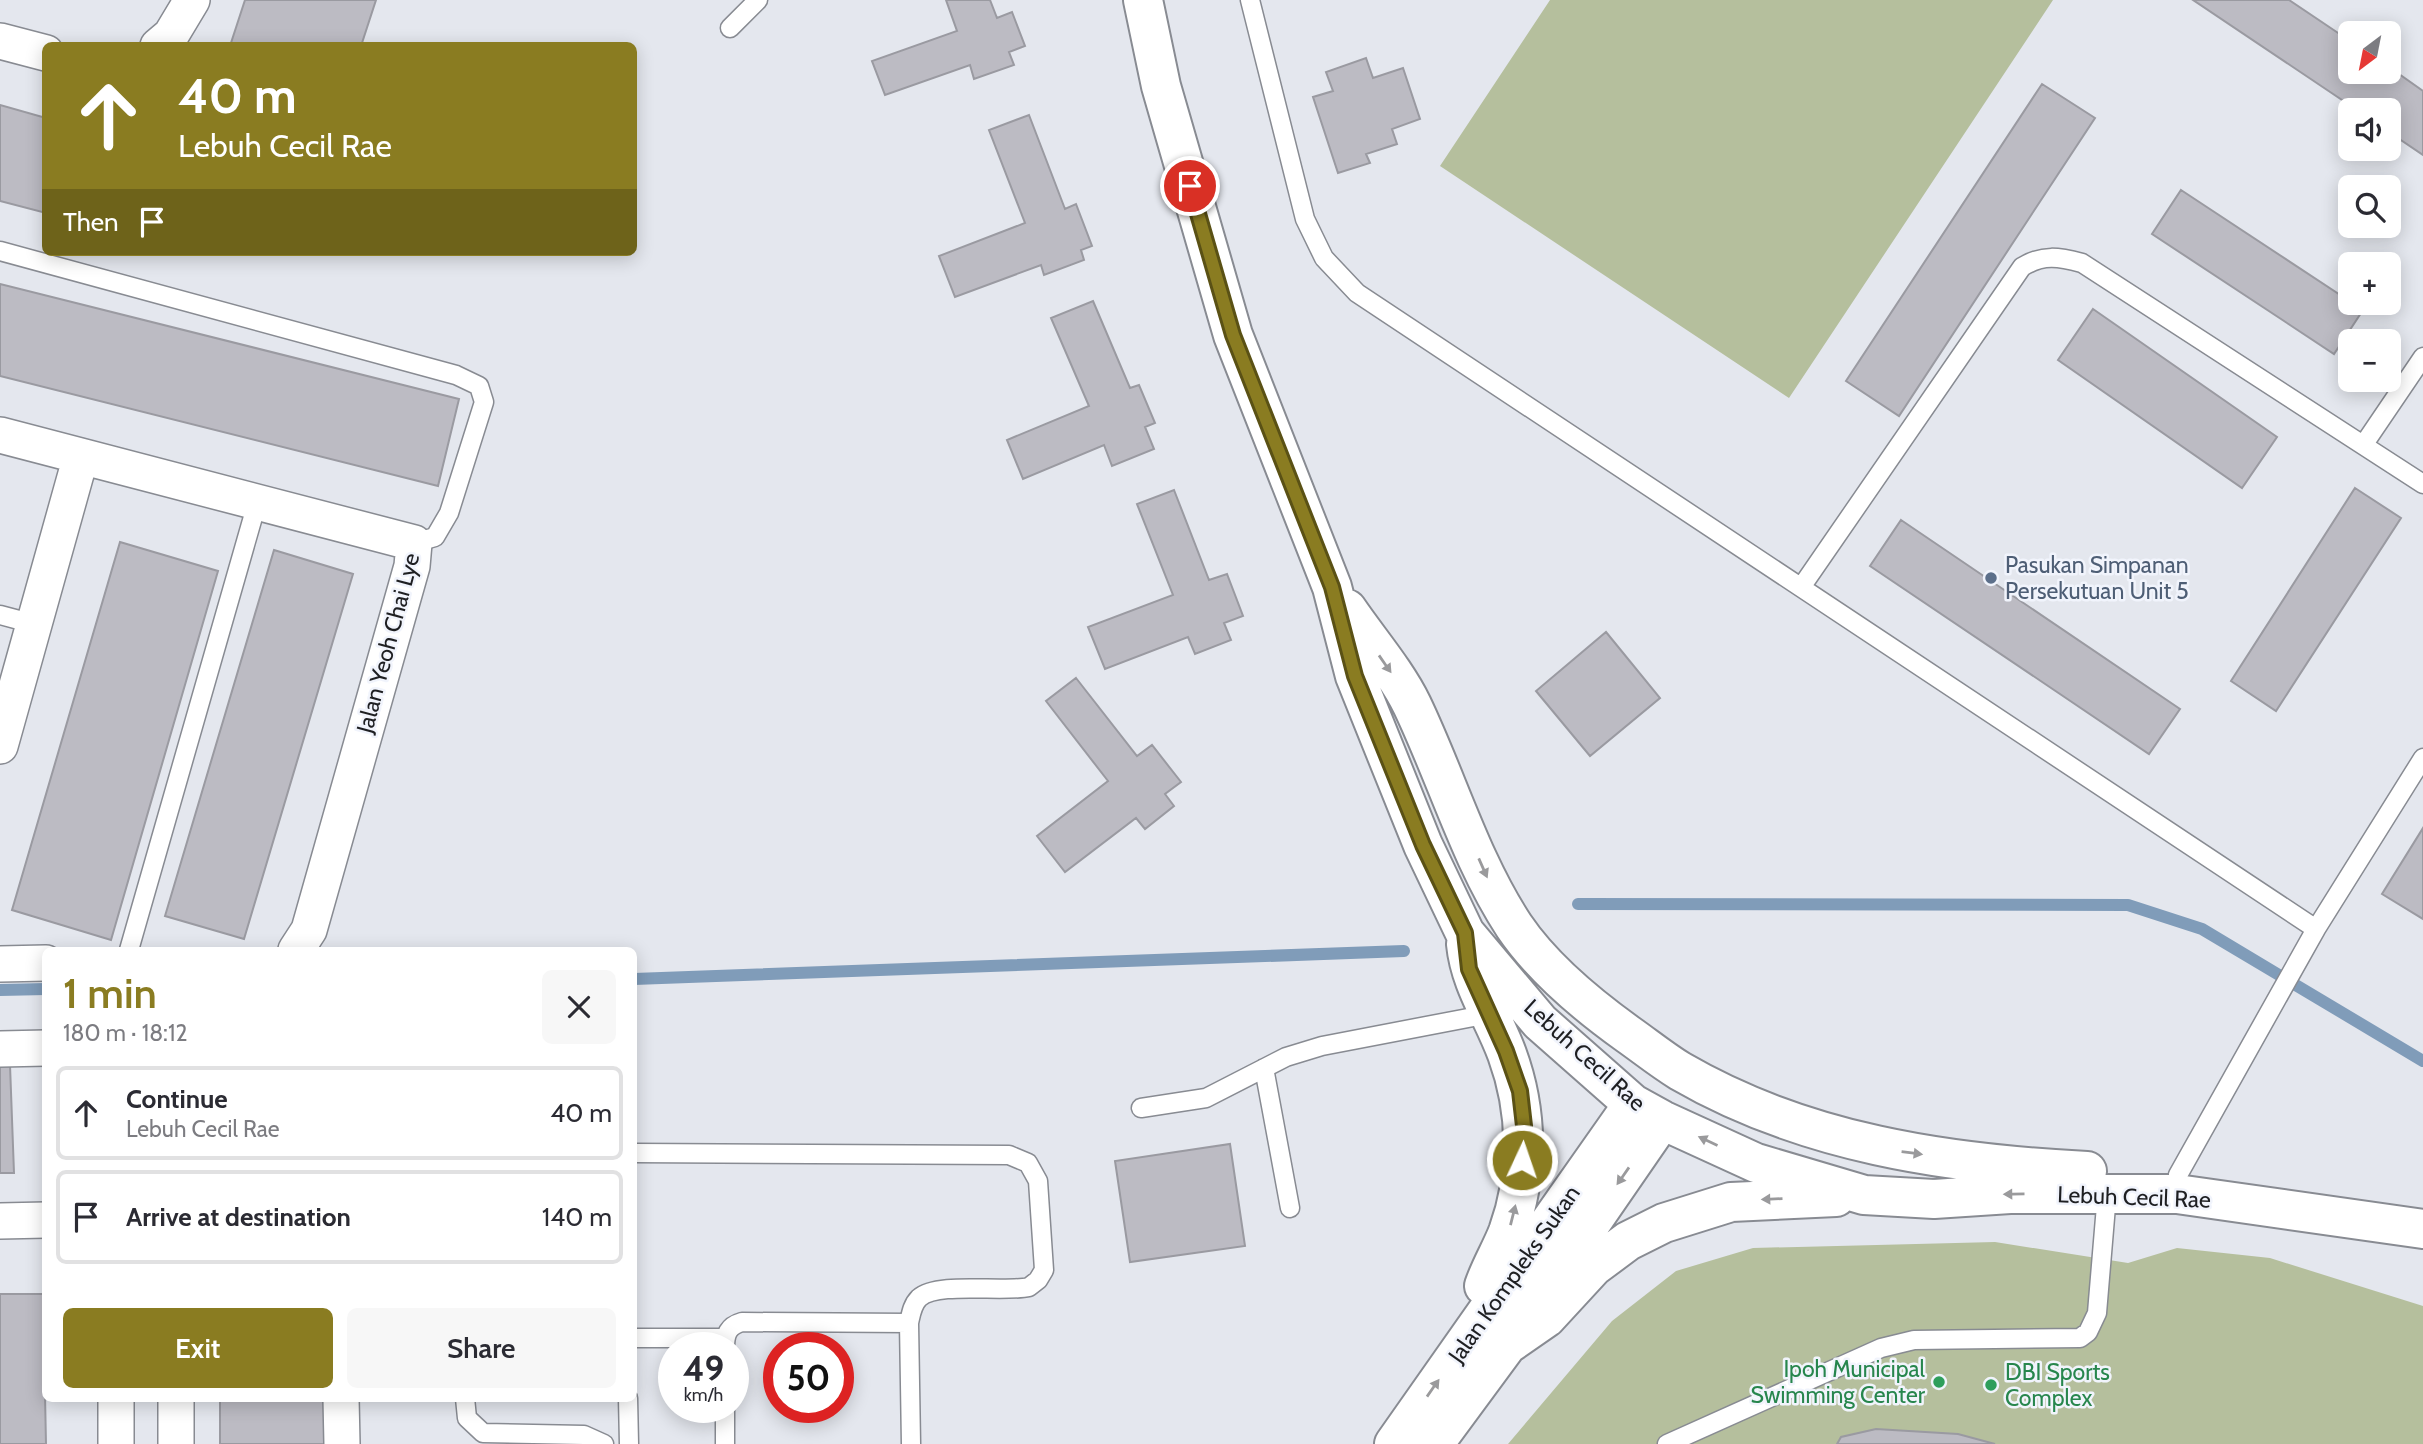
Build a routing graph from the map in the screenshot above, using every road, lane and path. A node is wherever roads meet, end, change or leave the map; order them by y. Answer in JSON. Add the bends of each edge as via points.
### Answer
{"nodes":[{"id":1,"x":192,"y":0,"type":"edge"},
{"id":2,"x":758,"y":0,"type":"edge"},
{"id":3,"x":1143,"y":0,"type":"edge"},
{"id":4,"x":1250,"y":0,"type":"edge"},
{"id":5,"x":730,"y":28,"type":"dead end"},
{"id":6,"x":0,"y":41,"type":"edge"},
{"id":7,"x":163,"y":42,"type":"edge"},
{"id":8,"x":42,"y":52,"type":"edge"},
{"id":9,"x":0,"y":251,"type":"edge"},
{"id":10,"x":2423,"y":357,"type":"edge"},
{"id":11,"x":0,"y":435,"type":"edge"},
{"id":12,"x":2364,"y":444,"type":"junction"},
{"id":13,"x":81,"y":456,"type":"junction"},
{"id":14,"x":2423,"y":484,"type":"edge"},
{"id":15,"x":257,"y":503,"type":"junction"},
{"id":16,"x":414,"y":543,"type":"junction"},
{"id":17,"x":1802,"y":586,"type":"junction"},
{"id":18,"x":1332,"y":587,"type":"junction"},
{"id":19,"x":0,"y":615,"type":"edge"},
{"id":20,"x":34,"y":624,"type":"junction"},
{"id":21,"x":0,"y":746,"type":"edge"},
{"id":22,"x":2423,"y":758,"type":"edge"},
{"id":23,"x":2316,"y":929,"type":"junction"},
{"id":24,"x":1465,"y":933,"type":"junction"},
{"id":25,"x":130,"y":947,"type":"edge"},
{"id":26,"x":298,"y":947,"type":"edge"},
{"id":27,"x":1533,"y":949,"type":"junction"},
{"id":28,"x":42,"y":963,"type":"edge"},
{"id":29,"x":0,"y":964,"type":"edge"},
{"id":30,"x":1489,"y":1014,"type":"junction"},
{"id":31,"x":42,"y":1048,"type":"edge"},
{"id":32,"x":0,"y":1049,"type":"edge"},
{"id":33,"x":1264,"y":1068,"type":"junction"},
{"id":34,"x":1141,"y":1108,"type":"dead end"},
{"id":35,"x":1650,"y":1108,"type":"junction"},
{"id":36,"x":1845,"y":1139,"type":"junction"},
{"id":37,"x":637,"y":1153,"type":"edge"},
{"id":38,"x":2178,"y":1175,"type":"junction"},
{"id":39,"x":2107,"y":1194,"type":"junction"},
{"id":40,"x":1864,"y":1195,"type":"junction"},
{"id":41,"x":2423,"y":1203,"type":"edge"},
{"id":42,"x":1290,"y":1208,"type":"dead end"},
{"id":43,"x":42,"y":1220,"type":"edge"},
{"id":44,"x":0,"y":1221,"type":"edge"},
{"id":45,"x":2423,"y":1229,"type":"edge"},
{"id":46,"x":909,"y":1323,"type":"junction"},
{"id":47,"x":730,"y":1332,"type":"edge"},
{"id":48,"x":1492,"y":1335,"type":"junction"},
{"id":49,"x":637,"y":1338,"type":"edge"},
{"id":50,"x":658,"y":1339,"type":"edge"},
{"id":51,"x":116,"y":1402,"type":"edge"},
{"id":52,"x":176,"y":1402,"type":"edge"},
{"id":53,"x":341,"y":1402,"type":"edge"},
{"id":54,"x":465,"y":1402,"type":"edge"},
{"id":55,"x":628,"y":1402,"type":"edge"},
{"id":56,"x":725,"y":1423,"type":"edge"},
{"id":57,"x":116,"y":1444,"type":"edge"},
{"id":58,"x":176,"y":1444,"type":"edge"},
{"id":59,"x":342,"y":1444,"type":"edge"},
{"id":60,"x":604,"y":1444,"type":"edge"},
{"id":61,"x":629,"y":1444,"type":"edge"},
{"id":62,"x":725,"y":1444,"type":"edge"},
{"id":63,"x":911,"y":1444,"type":"edge"},
{"id":64,"x":1394,"y":1444,"type":"edge"},
{"id":65,"x":1434,"y":1444,"type":"edge"},
{"id":66,"x":1667,"y":1444,"type":"edge"}],
"edges":[{"from":1,"to":7,"type":"street"},
{"from":2,"to":5,"type":"lane"},
{"from":3,"to":18,"type":"street","name":"Lebuh Cecil Rae","via":[[1161,86],[1233,335]]},
{"from":4,"to":17,"type":"lane","via":[[1305,219],[1324,258],[1357,293]]},
{"from":6,"to":8,"type":"street"},
{"from":9,"to":16,"type":"lane","via":[[479,386],[484,402],[449,513],[435,537]]},
{"from":10,"to":12,"type":"lane"},
{"from":11,"to":13,"type":"street","name":"Jalan Yeoh Chai Lye"},
{"from":12,"to":14,"type":"lane"},
{"from":12,"to":17,"type":"lane","via":[[2082,262],[2035,259],[2022,267]]},
{"from":13,"to":15,"type":"street","name":"Jalan Yeoh Chai Lye"},
{"from":13,"to":20,"type":"street"},
{"from":15,"to":16,"type":"street","name":"Jalan Yeoh Chai Lye"},
{"from":15,"to":25,"type":"lane"},
{"from":16,"to":26,"type":"street","name":"Jalan Yeoh Chai Lye","via":[[412,566],[309,930]]},
{"from":17,"to":23,"type":"lane"},
{"from":18,"to":24,"type":"street","name":"Lebuh Cecil Rae","via":[[1355,676],[1423,845]]},
{"from":18,"to":27,"type":"street","name":"Lebuh Cecil Rae","one_way":true,"via":[[1411,702],[1494,892]]},
{"from":19,"to":20,"type":"lane"},
{"from":20,"to":21,"type":"street"},
{"from":22,"to":23,"type":"lane"},
{"from":23,"to":38,"type":"lane"},
{"from":24,"to":30,"type":"street","via":[[1469,969]]},
{"from":24,"to":35,"type":"street","name":"Lebuh Cecil Rae","via":[[1540,1022]]},
{"from":27,"to":35,"type":"street","via":[[1544,983],[1642,1070]]},
{"from":27,"to":36,"type":"street","name":"Lebuh Cecil Rae","via":[[1568,987],[1680,1071],[1786,1120]]},
{"from":28,"to":29,"type":"street"},
{"from":30,"to":33,"type":"lane","via":[[1322,1046]]},
{"from":48,"to":30,"type":"street","one_way":true,"via":[[1485,1283],[1517,1198],[1524,1126],[1520,1091]]},
{"from":31,"to":32,"type":"street"},
{"from":33,"to":34,"type":"lane","via":[[1206,1098]]},
{"from":33,"to":42,"type":"lane"},
{"from":35,"to":36,"type":"street","via":[[1692,1103],[1765,1134],[1815,1144]]},
{"from":40,"to":35,"type":"street","name":"Lebuh Cecil Rae","one_way":true,"via":[[1756,1163]]},
{"from":35,"to":48,"type":"street","name":"Jalan Kompleks Sukan"},
{"from":36,"to":38,"type":"street","name":"Lebuh Cecil Rae","one_way":true,"via":[[1983,1163]]},
{"from":37,"to":46,"type":"lane","via":[[1009,1155],[1028,1163],[1038,1181],[1045,1258],[1038,1280],[1017,1289],[927,1293],[911,1309]]},
{"from":38,"to":41,"type":"street","name":"Lebuh Cecil Rae"},
{"from":39,"to":40,"type":"street","name":"Lebuh Cecil Rae","one_way":true,"via":[[1934,1199]]},
{"from":39,"to":45,"type":"street","name":"Lebuh Cecil Rae","via":[[2177,1194]]},
{"from":39,"to":66,"type":"lane","via":[[2097,1313],[2080,1338],[1914,1340],[1881,1348]]},
{"from":40,"to":48,"type":"street","one_way":true,"via":[[1731,1202],[1664,1223],[1628,1241],[1593,1267],[1546,1318]]},
{"from":43,"to":44,"type":"street"},
{"from":46,"to":47,"type":"lane","via":[[742,1322],[734,1324]]},
{"from":46,"to":63,"type":"lane"},
{"from":64,"to":48,"type":"street","name":"Jalan Kompleks Sukan","one_way":true},
{"from":48,"to":65,"type":"street","name":"Jalan Kompleks Sukan"},
{"from":49,"to":50,"type":"lane"},
{"from":51,"to":57,"type":"street"},
{"from":52,"to":58,"type":"street"},
{"from":53,"to":59,"type":"street"},
{"from":54,"to":60,"type":"lane","via":[[467,1418],[483,1433],[584,1435]]},
{"from":55,"to":61,"type":"lane"},
{"from":56,"to":62,"type":"lane"}]}
